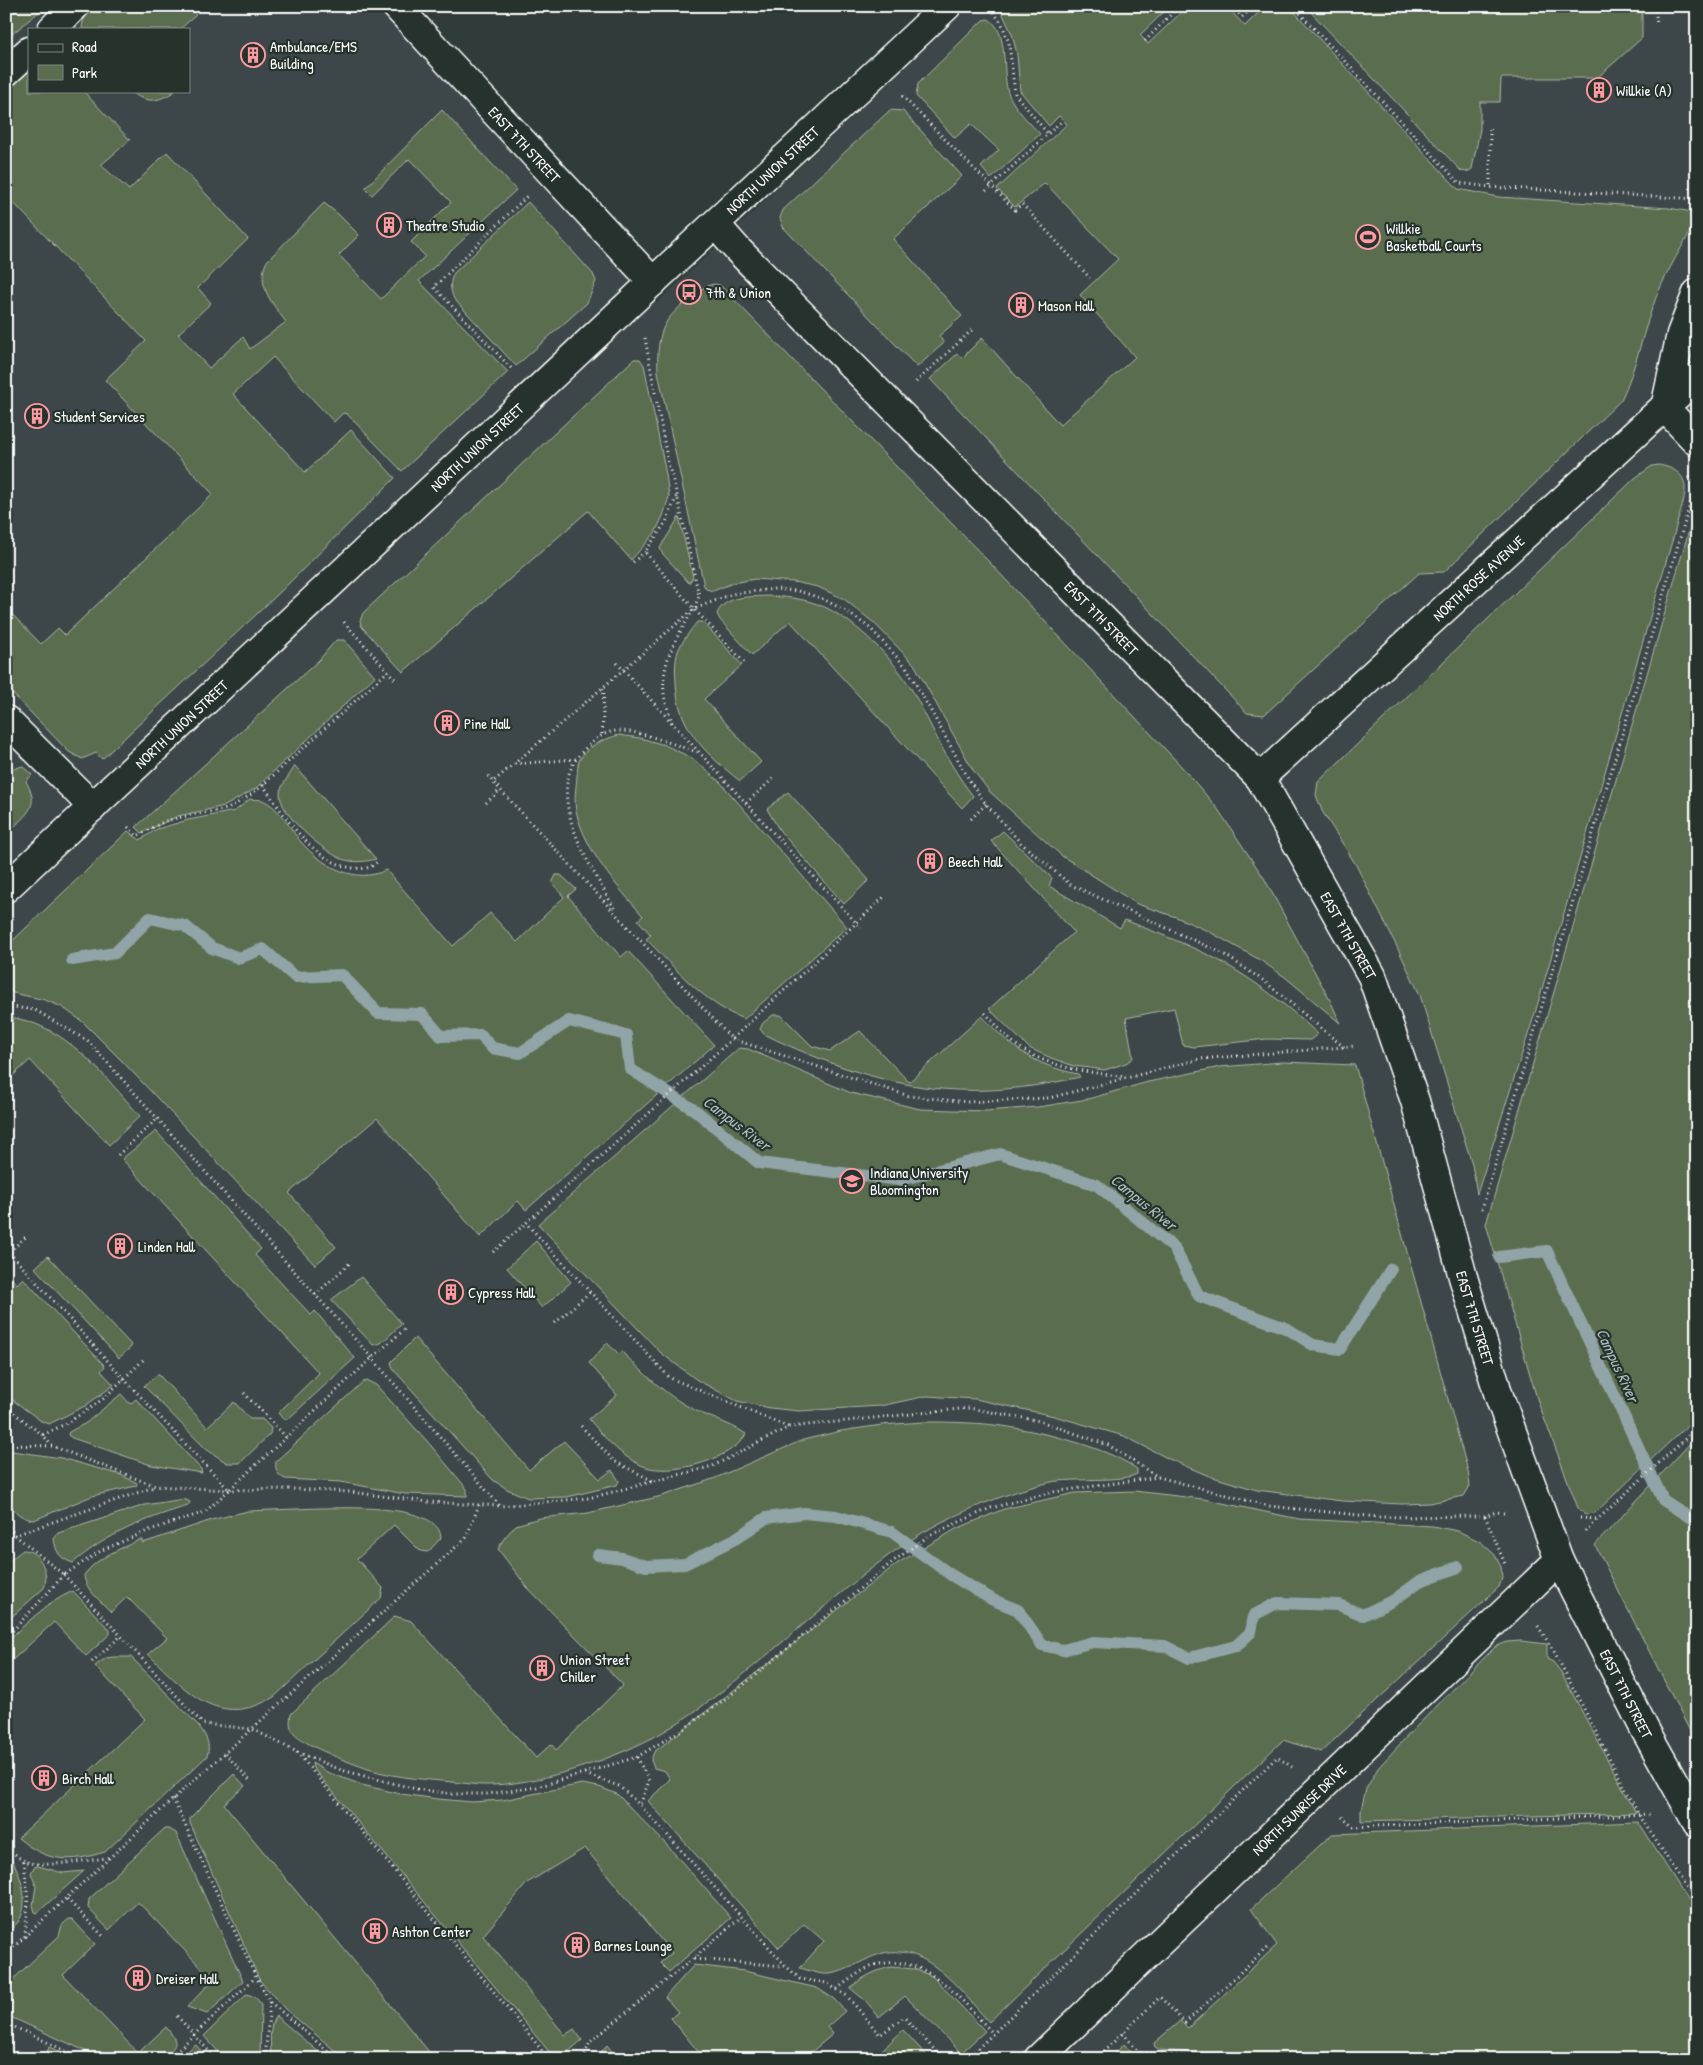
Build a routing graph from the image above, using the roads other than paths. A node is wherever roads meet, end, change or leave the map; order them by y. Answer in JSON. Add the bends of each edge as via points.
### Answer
{"nodes":[{"id":1,"x":76,"y":6,"type":"edge"},
{"id":2,"x":396,"y":6,"type":"edge"},
{"id":3,"x":947,"y":6,"type":"edge"},
{"id":4,"x":53,"y":28,"type":"edge"},
{"id":5,"x":28,"y":52,"type":"edge"},
{"id":6,"x":6,"y":72,"type":"edge"},
{"id":7,"x":715,"y":224,"type":"junction"},
{"id":8,"x":652,"y":282,"type":"junction"},
{"id":9,"x":1697,"y":293,"type":"edge"},
{"id":10,"x":1697,"y":378,"type":"edge"},
{"id":11,"x":1664,"y":408,"type":"junction"},
{"id":12,"x":1697,"y":442,"type":"edge"},
{"id":13,"x":6,"y":720,"type":"edge"},
{"id":14,"x":1260,"y":778,"type":"junction"},
{"id":15,"x":93,"y":807,"type":"junction"},
{"id":16,"x":6,"y":888,"type":"edge"},
{"id":17,"x":1559,"y":1560,"type":"junction"},
{"id":18,"x":1697,"y":1823,"type":"edge"},
{"id":19,"x":1038,"y":2059,"type":"edge"}],
"edges":[{"from":1,"to":4,"type":"street"},
{"from":2,"to":8,"type":"street","name":"EAST 7TH STREET"},
{"from":3,"to":7,"type":"street","name":"NORTH UNION STREET"},
{"from":5,"to":6,"type":"street"},
{"from":7,"to":8,"type":"street","name":"NORTH UNION STREET"},
{"from":7,"to":14,"type":"street","name":"EAST 7TH STREET"},
{"from":8,"to":15,"type":"street","name":"NORTH UNION STREET"},
{"from":9,"to":11,"type":"street","via":[[1681,334]]},
{"from":10,"to":11,"type":"street","name":"NORTH ROSE AVENUE"},
{"from":11,"to":12,"type":"street"},
{"from":11,"to":14,"type":"street","name":"NORTH ROSE AVENUE"},
{"from":13,"to":15,"type":"street"},
{"from":14,"to":17,"type":"street","name":"EAST 7TH STREET","via":[[1372,976],[1414,1100],[1499,1396]]},
{"from":15,"to":16,"type":"street","name":"NORTH UNION STREET"},
{"from":17,"to":18,"type":"street","name":"EAST 7TH STREET","via":[[1645,1730]]},
{"from":17,"to":19,"type":"street","name":"NORTH SUNRISE DRIVE"}]}
